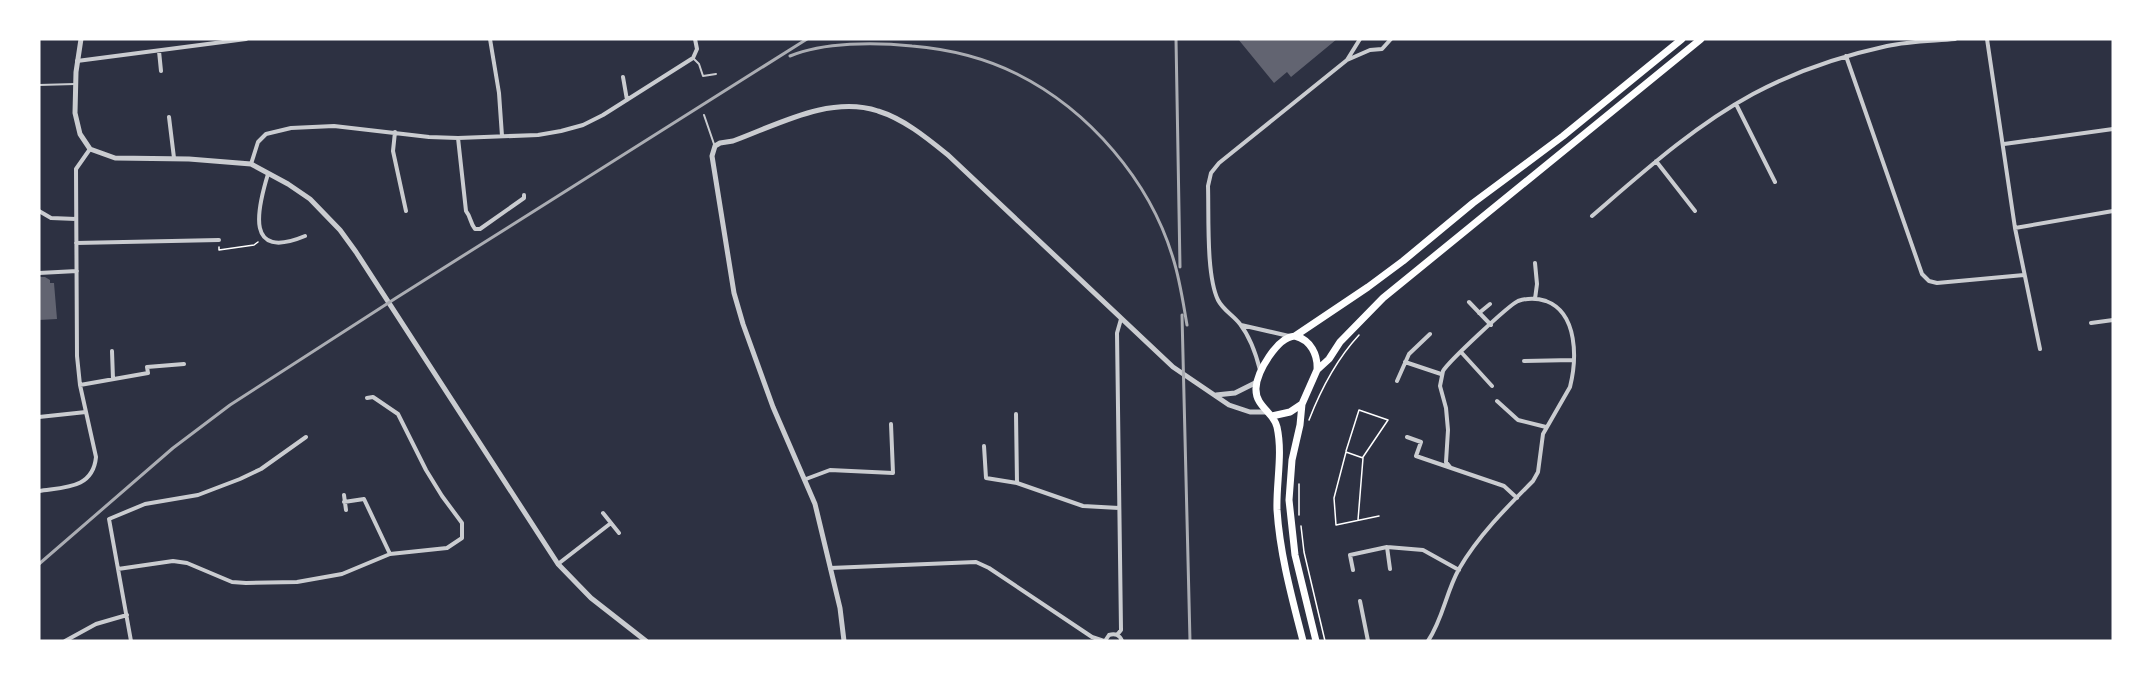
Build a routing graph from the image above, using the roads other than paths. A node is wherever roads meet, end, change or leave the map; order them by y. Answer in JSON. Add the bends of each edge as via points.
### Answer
{"nodes":[{"id":1,"x":81,"y":39,"type":"edge"},
{"id":2,"x":246,"y":39,"type":"edge"},
{"id":3,"x":490,"y":39,"type":"edge"},
{"id":4,"x":695,"y":39,"type":"edge"},
{"id":5,"x":1361,"y":39,"type":"edge"},
{"id":6,"x":1391,"y":39,"type":"edge"},
{"id":7,"x":1682,"y":39,"type":"edge"},
{"id":8,"x":1701,"y":39,"type":"edge"},
{"id":9,"x":1955,"y":39,"type":"edge"},
{"id":10,"x":1987,"y":39,"type":"edge"},
{"id":11,"x":1370,"y":50,"type":"junction"},
{"id":12,"x":159,"y":51,"type":"junction"},
{"id":13,"x":1846,"y":56,"type":"junction"},
{"id":14,"x":693,"y":58,"type":"junction"},
{"id":15,"x":1347,"y":60,"type":"junction"},
{"id":16,"x":77,"y":61,"type":"junction"},
{"id":17,"x":161,"y":71,"type":"dead end"},
{"id":18,"x":716,"y":74,"type":"dead end"},
{"id":19,"x":623,"y":76,"type":"dead end"},
{"id":20,"x":75,"y":84,"type":"junction"},
{"id":21,"x":39,"y":85,"type":"edge"},
{"id":22,"x":627,"y":100,"type":"junction"},
{"id":23,"x":1736,"y":104,"type":"junction"},
{"id":24,"x":704,"y":115,"type":"dead end"},
{"id":25,"x":169,"y":117,"type":"dead end"},
{"id":26,"x":2113,"y":129,"type":"edge"},
{"id":27,"x":395,"y":132,"type":"junction"},
{"id":28,"x":502,"y":136,"type":"junction"},
{"id":29,"x":458,"y":138,"type":"junction"},
{"id":30,"x":2004,"y":144,"type":"junction"},
{"id":31,"x":715,"y":146,"type":"junction"},
{"id":32,"x":90,"y":149,"type":"junction"},
{"id":33,"x":174,"y":158,"type":"junction"},
{"id":34,"x":1656,"y":161,"type":"junction"},
{"id":35,"x":251,"y":164,"type":"junction"},
{"id":36,"x":268,"y":174,"type":"junction"},
{"id":37,"x":1775,"y":182,"type":"dead end"},
{"id":38,"x":524,"y":195,"type":"dead end"},
{"id":39,"x":39,"y":211,"type":"edge"},
{"id":40,"x":406,"y":211,"type":"dead end"},
{"id":41,"x":1695,"y":211,"type":"dead end"},
{"id":42,"x":2113,"y":211,"type":"edge"},
{"id":43,"x":1592,"y":216,"type":"dead end"},
{"id":44,"x":76,"y":219,"type":"junction"},
{"id":45,"x":2015,"y":228,"type":"junction"},
{"id":46,"x":305,"y":236,"type":"dead end"},
{"id":47,"x":219,"y":240,"type":"road end"},
{"id":48,"x":76,"y":243,"type":"junction"},
{"id":49,"x":1535,"y":263,"type":"dead end"},
{"id":50,"x":77,"y":271,"type":"junction"},
{"id":51,"x":39,"y":273,"type":"edge"},
{"id":52,"x":2024,"y":275,"type":"junction"},
{"id":53,"x":1535,"y":299,"type":"junction"},
{"id":54,"x":1469,"y":302,"type":"dead end"},
{"id":55,"x":1490,"y":304,"type":"dead end"},
{"id":56,"x":1479,"y":313,"type":"junction"},
{"id":57,"x":1121,"y":319,"type":"junction"},
{"id":58,"x":2113,"y":320,"type":"edge"},
{"id":59,"x":2091,"y":323,"type":"dead end"},
{"id":60,"x":1240,"y":324,"type":"junction"},
{"id":61,"x":1491,"y":325,"type":"junction"},
{"id":62,"x":1430,"y":334,"type":"dead end"},
{"id":63,"x":1292,"y":336,"type":"junction"},
{"id":64,"x":2040,"y":349,"type":"dead end"},
{"id":65,"x":112,"y":351,"type":"dead end"},
{"id":66,"x":1461,"y":352,"type":"junction"},
{"id":67,"x":1524,"y":360,"type":"dead end"},
{"id":68,"x":1573,"y":360,"type":"junction"},
{"id":69,"x":1405,"y":362,"type":"junction"},
{"id":70,"x":184,"y":364,"type":"dead end"},
{"id":71,"x":1317,"y":370,"type":"junction"},
{"id":72,"x":1260,"y":374,"type":"junction"},
{"id":73,"x":1441,"y":374,"type":"junction"},
{"id":74,"x":113,"y":380,"type":"junction"},
{"id":75,"x":1397,"y":381,"type":"dead end"},
{"id":76,"x":1257,"y":382,"type":"junction"},
{"id":77,"x":80,"y":385,"type":"junction"},
{"id":78,"x":1492,"y":386,"type":"dead end"},
{"id":79,"x":1214,"y":395,"type":"junction"},
{"id":80,"x":367,"y":398,"type":"dead end"},
{"id":81,"x":1497,"y":401,"type":"dead end"},
{"id":82,"x":1302,"y":404,"type":"junction"},
{"id":83,"x":86,"y":412,"type":"junction"},
{"id":84,"x":1016,"y":414,"type":"dead end"},
{"id":85,"x":1269,"y":414,"type":"junction"},
{"id":86,"x":39,"y":417,"type":"edge"},
{"id":87,"x":891,"y":424,"type":"dead end"},
{"id":88,"x":1546,"y":427,"type":"junction"},
{"id":89,"x":306,"y":437,"type":"dead end"},
{"id":90,"x":1407,"y":437,"type":"dead end"},
{"id":91,"x":984,"y":446,"type":"dead end"},
{"id":92,"x":1450,"y":467,"type":"junction"},
{"id":93,"x":806,"y":479,"type":"junction"},
{"id":94,"x":1017,"y":483,"type":"junction"},
{"id":95,"x":39,"y":491,"type":"edge"},
{"id":96,"x":344,"y":495,"type":"dead end"},
{"id":97,"x":1516,"y":498,"type":"junction"},
{"id":98,"x":344,"y":502,"type":"junction"},
{"id":99,"x":1119,"y":508,"type":"junction"},
{"id":100,"x":346,"y":510,"type":"dead end"},
{"id":101,"x":603,"y":513,"type":"dead end"},
{"id":102,"x":611,"y":523,"type":"junction"},
{"id":103,"x":619,"y":533,"type":"dead end"},
{"id":104,"x":1387,"y":547,"type":"junction"},
{"id":105,"x":390,"y":554,"type":"junction"},
{"id":106,"x":558,"y":564,"type":"junction"},
{"id":107,"x":830,"y":568,"type":"junction"},
{"id":108,"x":118,"y":569,"type":"junction"},
{"id":109,"x":1390,"y":569,"type":"dead end"},
{"id":110,"x":1353,"y":570,"type":"dead end"},
{"id":111,"x":1459,"y":570,"type":"junction"},
{"id":112,"x":1360,"y":601,"type":"dead end"},
{"id":113,"x":127,"y":615,"type":"junction"},
{"id":114,"x":1117,"y":634,"type":"junction"},
{"id":115,"x":65,"y":641,"type":"edge"},
{"id":116,"x":131,"y":641,"type":"edge"},
{"id":117,"x":646,"y":641,"type":"edge"},
{"id":118,"x":844,"y":641,"type":"edge"},
{"id":119,"x":1104,"y":641,"type":"edge"},
{"id":120,"x":1122,"y":641,"type":"edge"},
{"id":121,"x":1303,"y":641,"type":"edge"},
{"id":122,"x":1316,"y":641,"type":"edge"},
{"id":123,"x":1368,"y":641,"type":"edge"},
{"id":124,"x":1428,"y":641,"type":"edge"}],
"edges":[{"from":1,"to":16,"type":"street"},
{"from":2,"to":12,"type":"street"},
{"from":3,"to":28,"type":"street"},
{"from":4,"to":14,"type":"street","via":[[697,49]]},
{"from":5,"to":11,"type":"street"},
{"from":5,"to":15,"type":"street"},
{"from":6,"to":11,"type":"street","via":[[1382,50]]},
{"from":7,"to":63,"type":"main road","via":[[1403,261]]},
{"from":8,"to":71,"type":"main road","via":[[1383,298]]},
{"from":9,"to":13,"type":"street","via":[[1889,46]]},
{"from":10,"to":30,"type":"street"},
{"from":11,"to":15,"type":"street"},
{"from":12,"to":16,"type":"street"},
{"from":12,"to":17,"type":"street"},
{"from":13,"to":23,"type":"street","via":[[1785,78]]},
{"from":13,"to":52,"type":"street","via":[[1922,274],[1937,283]]},
{"from":14,"to":18,"type":"lane","via":[[703,76]]},
{"from":14,"to":22,"type":"street"},
{"from":15,"to":60,"type":"street","via":[[1211,173],[1211,282],[1222,308]]},
{"from":16,"to":20,"type":"street"},
{"from":19,"to":22,"type":"street"},
{"from":20,"to":21,"type":"lane"},
{"from":20,"to":32,"type":"street","via":[[76,121]]},
{"from":22,"to":28,"type":"street","via":[[572,128],[538,135]]},
{"from":23,"to":34,"type":"street"},
{"from":23,"to":37,"type":"street"},
{"from":24,"to":31,"type":"lane"},
{"from":25,"to":33,"type":"street"},
{"from":26,"to":30,"type":"street"},
{"from":27,"to":29,"type":"street"},
{"from":27,"to":35,"type":"street","via":[[334,126],[277,130],[258,142]]},
{"from":27,"to":40,"type":"street","via":[[393,151]]},
{"from":28,"to":29,"type":"street"},
{"from":29,"to":38,"type":"street","via":[[466,211],[475,229]]},
{"from":30,"to":45,"type":"street"},
{"from":31,"to":57,"type":"street","via":[[815,111],[859,106],[879,111],[921,133],[948,155]]},
{"from":31,"to":93,"type":"street","via":[[712,156],[734,294],[753,356]]},
{"from":32,"to":33,"type":"street","via":[[112,158]]},
{"from":32,"to":44,"type":"street","via":[[76,169]]},
{"from":33,"to":35,"type":"street"},
{"from":34,"to":41,"type":"street"},
{"from":34,"to":43,"type":"street"},
{"from":35,"to":36,"type":"street"},
{"from":36,"to":46,"type":"street","via":[[259,203],[261,233],[272,242],[291,242]]},
{"from":36,"to":106,"type":"street","via":[[310,199],[340,230]]},
{"from":39,"to":44,"type":"street","via":[[51,218]]},
{"from":42,"to":45,"type":"street"},
{"from":44,"to":48,"type":"street"},
{"from":45,"to":52,"type":"street"},
{"from":47,"to":48,"type":"street"},
{"from":48,"to":50,"type":"street"},
{"from":49,"to":53,"type":"street"},
{"from":50,"to":51,"type":"street"},
{"from":50,"to":77,"type":"street"},
{"from":52,"to":64,"type":"street"},
{"from":53,"to":61,"type":"street","via":[[1515,303]]},
{"from":53,"to":68,"type":"street","via":[[1552,304],[1566,316],[1572,332]]},
{"from":54,"to":56,"type":"street"},
{"from":55,"to":56,"type":"street"},
{"from":56,"to":61,"type":"street"},
{"from":57,"to":79,"type":"street","via":[[1173,367]]},
{"from":57,"to":99,"type":"street","via":[[1117,333]]},
{"from":58,"to":59,"type":"street"},
{"from":60,"to":63,"type":"street"},
{"from":60,"to":72,"type":"street","via":[[1256,354]]},
{"from":61,"to":66,"type":"street"},
{"from":62,"to":69,"type":"street"},
{"from":63,"to":71,"type":"main road","via":[[1306,340],[1314,351]]},
{"from":63,"to":72,"type":"main road","via":[[1278,344]]},
{"from":65,"to":74,"type":"street"},
{"from":66,"to":73,"type":"street"},
{"from":66,"to":78,"type":"street"},
{"from":67,"to":68,"type":"street"},
{"from":68,"to":88,"type":"street","via":[[1570,387]]},
{"from":69,"to":73,"type":"street"},
{"from":69,"to":75,"type":"street"},
{"from":70,"to":74,"type":"street","via":[[147,368],[148,373]]},
{"from":71,"to":82,"type":"main road"},
{"from":72,"to":76,"type":"main road"},
{"from":73,"to":92,"type":"street","via":[[1448,416],[1446,462]]},
{"from":74,"to":77,"type":"street"},
{"from":76,"to":79,"type":"street","via":[[1235,393]]},
{"from":76,"to":85,"type":"main road","via":[[1258,399]]},
{"from":77,"to":83,"type":"street"},
{"from":79,"to":85,"type":"street","via":[[1229,405]]},
{"from":80,"to":105,"type":"street","via":[[373,397],[398,414],[437,488],[462,522],[462,538],[447,548]]},
{"from":81,"to":88,"type":"street","via":[[1518,420]]},
{"from":82,"to":85,"type":"main road","via":[[1290,412]]},
{"from":82,"to":122,"type":"main road","via":[[1289,500],[1295,555]]},
{"from":83,"to":86,"type":"street"},
{"from":83,"to":95,"type":"street","via":[[96,457],[91,474],[78,483]]},
{"from":84,"to":94,"type":"street"},
{"from":85,"to":121,"type":"main road","via":[[1279,440],[1277,508],[1282,552]]},
{"from":87,"to":93,"type":"street","via":[[893,473],[830,470]]},
{"from":88,"to":97,"type":"street","via":[[1538,472]]},
{"from":89,"to":108,"type":"street","via":[[240,479],[198,495],[145,504],[109,519]]},
{"from":90,"to":92,"type":"street","via":[[1420,441],[1416,456]]},
{"from":91,"to":94,"type":"street","via":[[986,478]]},
{"from":92,"to":97,"type":"street","via":[[1504,486]]},
{"from":93,"to":107,"type":"street"},
{"from":94,"to":99,"type":"street","via":[[1083,506]]},
{"from":96,"to":98,"type":"street"},
{"from":97,"to":111,"type":"street","via":[[1480,538]]},
{"from":98,"to":100,"type":"street"},
{"from":98,"to":105,"type":"street","via":[[364,499]]},
{"from":99,"to":114,"type":"street","via":[[1121,630]]},
{"from":101,"to":102,"type":"street"},
{"from":102,"to":103,"type":"street"},
{"from":102,"to":106,"type":"street"},
{"from":104,"to":109,"type":"street"},
{"from":104,"to":110,"type":"street","via":[[1350,555]]},
{"from":104,"to":111,"type":"street","via":[[1423,550]]},
{"from":105,"to":108,"type":"street","via":[[342,574],[297,582],[232,582],[173,561]]},
{"from":106,"to":117,"type":"street","via":[[591,598]]},
{"from":107,"to":118,"type":"street"},
{"from":107,"to":119,"type":"street","via":[[976,562]]},
{"from":108,"to":113,"type":"street"},
{"from":111,"to":124,"type":"street"},
{"from":112,"to":123,"type":"street"},
{"from":113,"to":115,"type":"street","via":[[96,624]]},
{"from":113,"to":116,"type":"street"},
{"from":114,"to":119,"type":"street"},
{"from":114,"to":120,"type":"street"}]}
